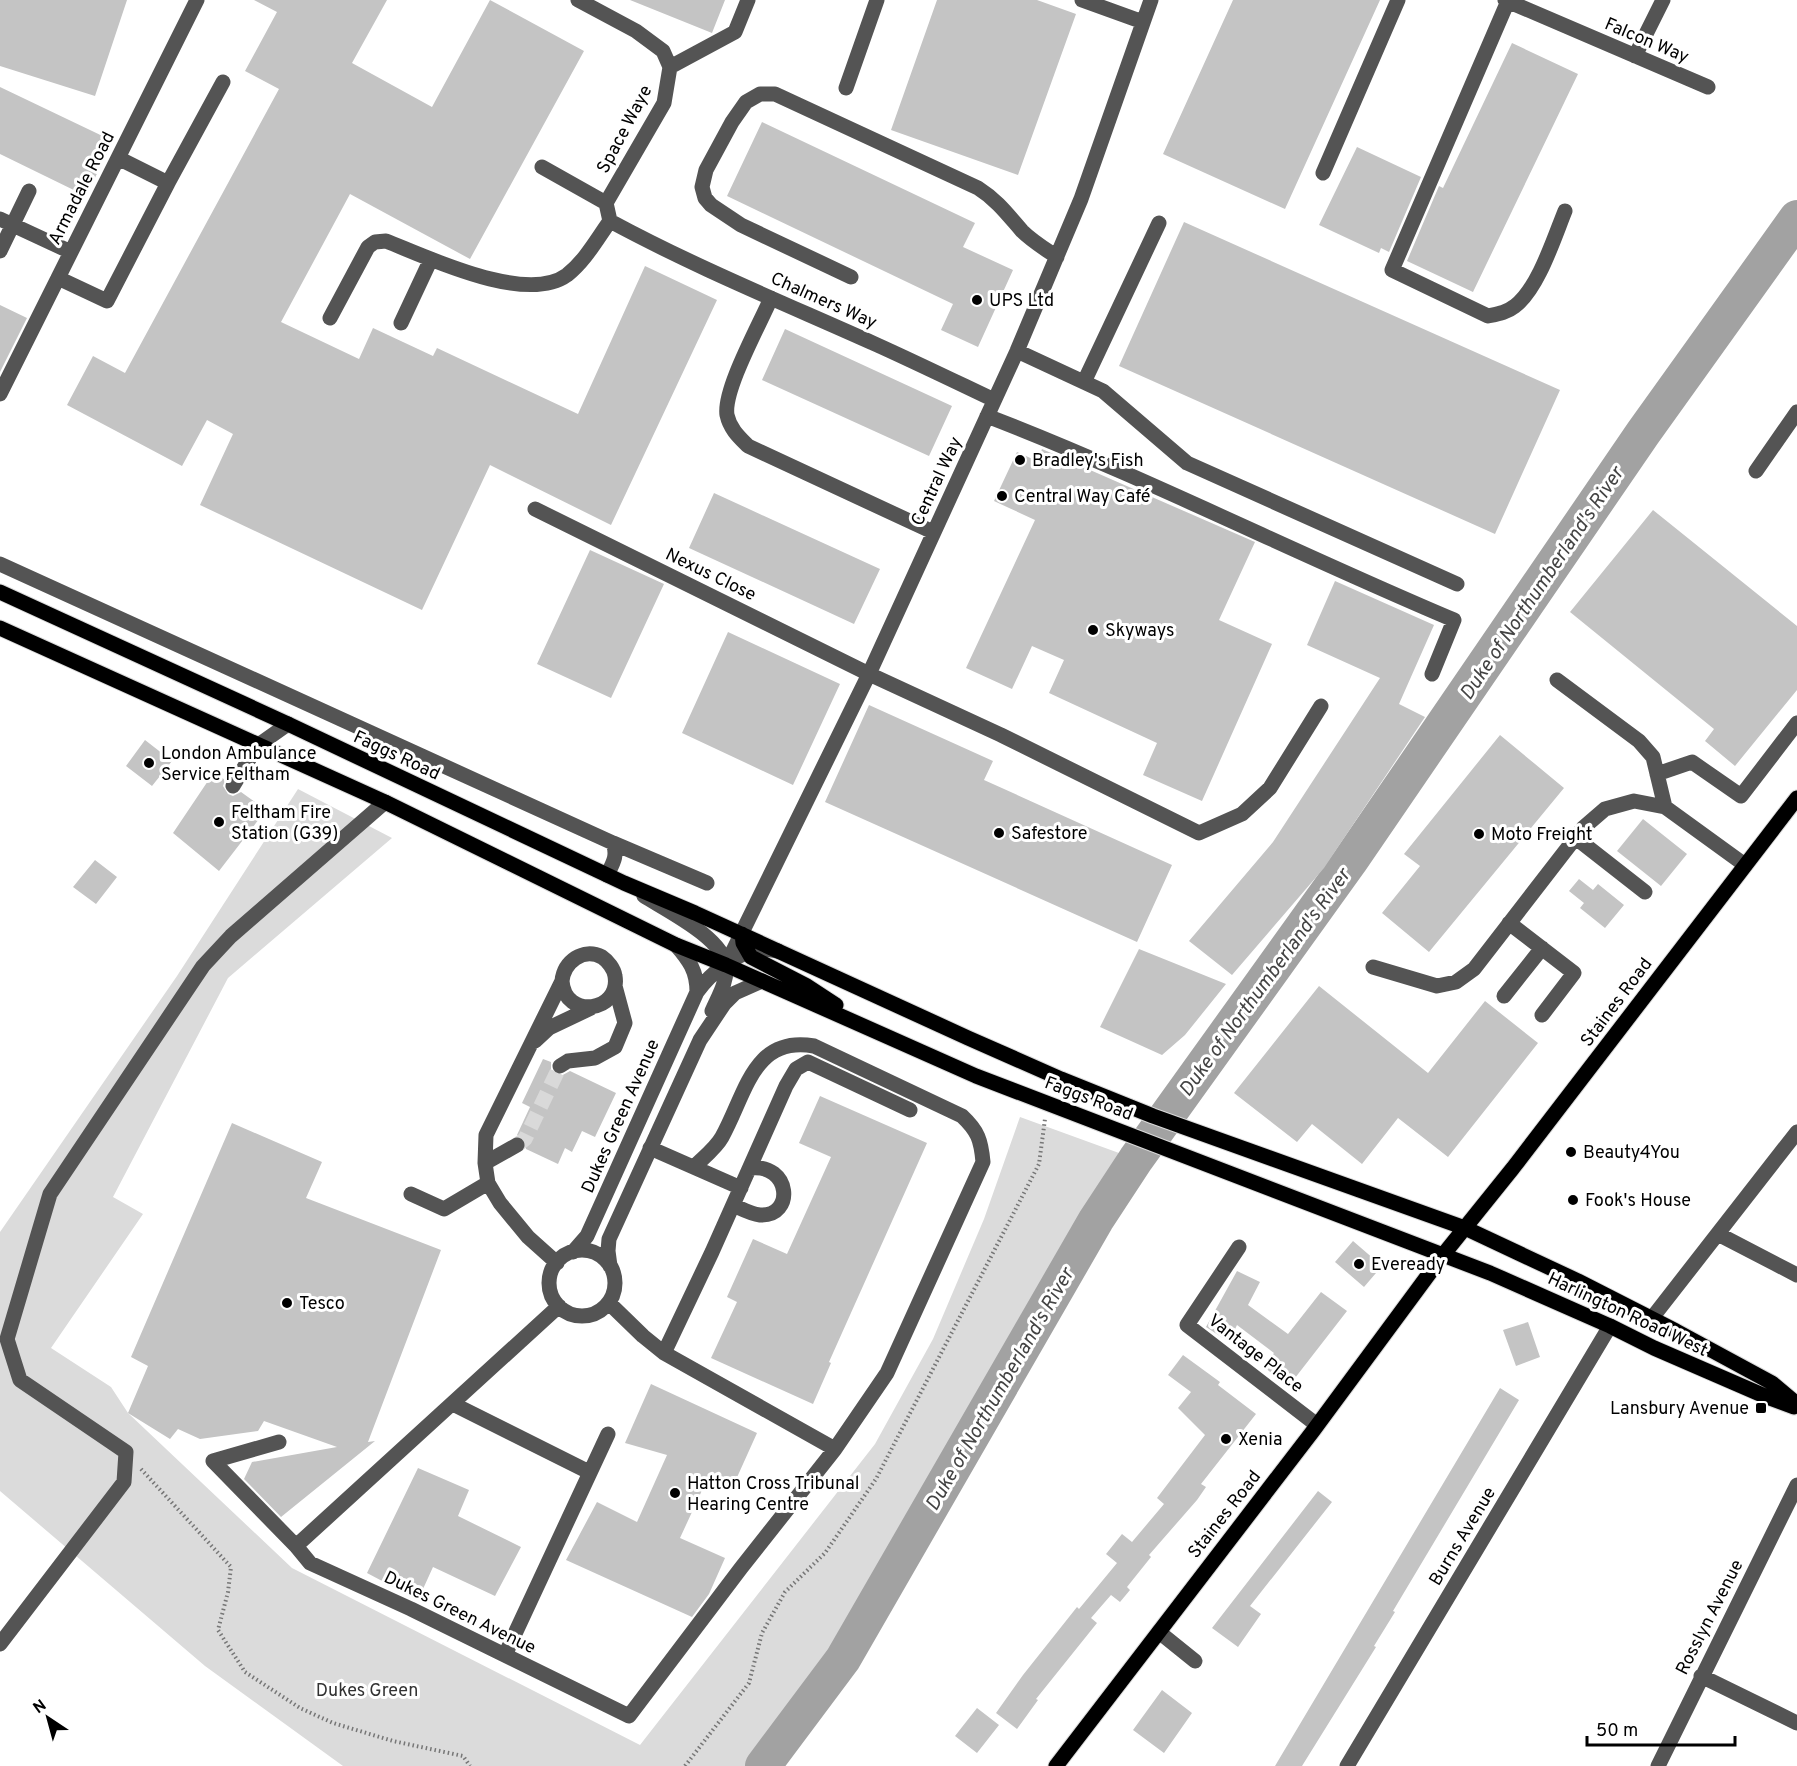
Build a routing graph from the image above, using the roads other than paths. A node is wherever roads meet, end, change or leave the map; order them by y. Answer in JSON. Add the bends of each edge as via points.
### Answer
{"nodes":[{"id":1,"x":197,"y":0,"type":"edge"},
{"id":2,"x":578,"y":0,"type":"edge"},
{"id":3,"x":748,"y":0,"type":"edge"},
{"id":4,"x":877,"y":0,"type":"edge"},
{"id":5,"x":1082,"y":0,"type":"edge"},
{"id":6,"x":1151,"y":0,"type":"edge"},
{"id":7,"x":1398,"y":0,"type":"edge"},
{"id":8,"x":1663,"y":0,"type":"edge"},
{"id":9,"x":1506,"y":1,"type":"edge"},
{"id":10,"x":1143,"y":22,"type":"junction"},
{"id":11,"x":1635,"y":56,"type":"junction"},
{"id":12,"x":670,"y":67,"type":"junction"},
{"id":13,"x":223,"y":82,"type":"dead end"},
{"id":14,"x":1708,"y":87,"type":"dead end"},
{"id":15,"x":846,"y":88,"type":"dead end"},
{"id":16,"x":117,"y":158,"type":"junction"},
{"id":17,"x":542,"y":167,"type":"dead end"},
{"id":18,"x":1323,"y":172,"type":"dead end"},
{"id":19,"x":168,"y":183,"type":"junction"},
{"id":20,"x":29,"y":191,"type":"dead end"},
{"id":21,"x":606,"y":203,"type":"junction"},
{"id":22,"x":1565,"y":211,"type":"dead end"},
{"id":23,"x":610,"y":220,"type":"junction"},
{"id":24,"x":6,"y":222,"type":"edge"},
{"id":25,"x":1159,"y":223,"type":"dead end"},
{"id":26,"x":0,"y":251,"type":"edge"},
{"id":27,"x":71,"y":252,"type":"junction"},
{"id":28,"x":1057,"y":257,"type":"junction"},
{"id":29,"x":431,"y":259,"type":"junction"},
{"id":30,"x":852,"y":277,"type":"dead end"},
{"id":31,"x":58,"y":278,"type":"junction"},
{"id":32,"x":771,"y":298,"type":"junction"},
{"id":33,"x":330,"y":318,"type":"dead end"},
{"id":34,"x":401,"y":323,"type":"dead end"},
{"id":35,"x":1017,"y":351,"type":"junction"},
{"id":36,"x":1084,"y":382,"type":"junction"},
{"id":37,"x":0,"y":394,"type":"edge"},
{"id":38,"x":994,"y":400,"type":"junction"},
{"id":39,"x":1797,"y":412,"type":"edge"},
{"id":40,"x":987,"y":416,"type":"junction"},
{"id":41,"x":1756,"y":471,"type":"dead end"},
{"id":42,"x":535,"y":508,"type":"dead end"},
{"id":43,"x":933,"y":532,"type":"junction"},
{"id":44,"x":0,"y":564,"type":"edge"},
{"id":45,"x":1457,"y":584,"type":"dead end"},
{"id":46,"x":0,"y":592,"type":"edge"},
{"id":47,"x":0,"y":628,"type":"edge"},
{"id":48,"x":869,"y":674,"type":"junction"},
{"id":49,"x":1432,"y":674,"type":"dead end"},
{"id":50,"x":1557,"y":680,"type":"dead end"},
{"id":51,"x":1321,"y":706,"type":"dead end"},
{"id":52,"x":1797,"y":723,"type":"edge"},
{"id":53,"x":288,"y":724,"type":"junction"},
{"id":54,"x":257,"y":746,"type":"junction"},
{"id":55,"x":1657,"y":774,"type":"junction"},
{"id":56,"x":233,"y":786,"type":"dead end"},
{"id":57,"x":1797,"y":798,"type":"edge"},
{"id":58,"x":385,"y":802,"type":"junction"},
{"id":59,"x":1665,"y":807,"type":"junction"},
{"id":60,"x":1576,"y":838,"type":"junction"},
{"id":61,"x":613,"y":843,"type":"junction"},
{"id":62,"x":1745,"y":865,"type":"junction"},
{"id":63,"x":607,"y":875,"type":"junction"},
{"id":64,"x":624,"y":882,"type":"junction"},
{"id":65,"x":707,"y":884,"type":"dead end"},
{"id":66,"x":1646,"y":892,"type":"dead end"},
{"id":67,"x":1509,"y":923,"type":"junction"},
{"id":68,"x":742,"y":934,"type":"junction"},
{"id":69,"x":676,"y":945,"type":"junction"},
{"id":70,"x":1542,"y":948,"type":"junction"},
{"id":71,"x":778,"y":951,"type":"junction"},
{"id":72,"x":747,"y":953,"type":"junction"},
{"id":73,"x":726,"y":965,"type":"junction"},
{"id":74,"x":1373,"y":967,"type":"dead end"},
{"id":75,"x":562,"y":981,"type":"junction"},
{"id":76,"x":762,"y":981,"type":"junction"},
{"id":77,"x":615,"y":986,"type":"junction"},
{"id":78,"x":697,"y":992,"type":"junction"},
{"id":79,"x":1504,"y":996,"type":"dead end"},
{"id":80,"x":591,"y":1008,"type":"junction"},
{"id":81,"x":1542,"y":1015,"type":"dead end"},
{"id":82,"x":866,"y":1026,"type":"junction"},
{"id":83,"x":700,"y":1040,"type":"junction"},
{"id":84,"x":528,"y":1047,"type":"junction"},
{"id":85,"x":560,"y":1066,"type":"dead end"},
{"id":86,"x":910,"y":1110,"type":"dead end"},
{"id":87,"x":1797,"y":1132,"type":"edge"},
{"id":88,"x":517,"y":1145,"type":"tunnel mouth"},
{"id":89,"x":650,"y":1148,"type":"junction"},
{"id":90,"x":485,"y":1164,"type":"junction"},
{"id":91,"x":694,"y":1167,"type":"junction"},
{"id":92,"x":750,"y":1168,"type":"junction"},
{"id":93,"x":488,"y":1183,"type":"junction"},
{"id":94,"x":741,"y":1188,"type":"junction"},
{"id":95,"x":411,"y":1194,"type":"dead end"},
{"id":96,"x":734,"y":1204,"type":"junction"},
{"id":97,"x":1465,"y":1228,"type":"junction"},
{"id":98,"x":1718,"y":1234,"type":"junction"},
{"id":99,"x":1239,"y":1247,"type":"dead end"},
{"id":100,"x":573,"y":1252,"type":"junction"},
{"id":101,"x":1443,"y":1255,"type":"junction"},
{"id":102,"x":557,"y":1263,"type":"junction"},
{"id":103,"x":610,"y":1266,"type":"junction"},
{"id":104,"x":1797,"y":1275,"type":"edge"},
{"id":105,"x":609,"y":1303,"type":"junction"},
{"id":106,"x":559,"y":1306,"type":"junction"},
{"id":107,"x":1652,"y":1318,"type":"junction"},
{"id":108,"x":1610,"y":1326,"type":"junction"},
{"id":109,"x":664,"y":1353,"type":"junction"},
{"id":110,"x":453,"y":1404,"type":"junction"},
{"id":111,"x":1797,"y":1406,"type":"edge"},
{"id":112,"x":1317,"y":1425,"type":"junction"},
{"id":113,"x":608,"y":1434,"type":"dead end"},
{"id":114,"x":279,"y":1442,"type":"dead end"},
{"id":115,"x":835,"y":1449,"type":"junction"},
{"id":116,"x":589,"y":1472,"type":"junction"},
{"id":117,"x":1797,"y":1485,"type":"edge"},
{"id":118,"x":296,"y":1546,"type":"junction"},
{"id":119,"x":1159,"y":1632,"type":"junction"},
{"id":120,"x":0,"y":1644,"type":"edge"},
{"id":121,"x":505,"y":1655,"type":"junction"},
{"id":122,"x":1195,"y":1661,"type":"dead end"},
{"id":123,"x":1701,"y":1676,"type":"junction"},
{"id":124,"x":1797,"y":1723,"type":"edge"},
{"id":125,"x":1056,"y":1766,"type":"edge"},
{"id":126,"x":1347,"y":1766,"type":"edge"},
{"id":127,"x":1658,"y":1766,"type":"edge"}],
"edges":[{"from":1,"to":16,"type":"street","name":"Armadale Road"},
{"from":2,"to":12,"type":"street","via":[[636,31],[663,51]]},
{"from":3,"to":12,"type":"street","via":[[735,33]]},
{"from":4,"to":15,"type":"street"},
{"from":5,"to":10,"type":"street"},
{"from":6,"to":10,"type":"street","name":"Central Way"},
{"from":7,"to":18,"type":"street"},
{"from":8,"to":11,"type":"street"},
{"from":9,"to":11,"type":"street","name":"Falcon Way"},
{"from":9,"to":22,"type":"street","via":[[1392,270],[1488,316],[1504,313],[1517,305],[1541,270]]},
{"from":10,"to":28,"type":"street","name":"Central Way","via":[[1082,199]]},
{"from":11,"to":14,"type":"street","name":"Falcon Way"},
{"from":12,"to":21,"type":"street","name":"Space Waye","via":[[664,103]]},
{"from":13,"to":19,"type":"street"},
{"from":16,"to":19,"type":"street"},
{"from":16,"to":27,"type":"street","name":"Armadale Road"},
{"from":17,"to":21,"type":"street"},
{"from":19,"to":31,"type":"street","via":[[107,301]]},
{"from":20,"to":24,"type":"street"},
{"from":21,"to":23,"type":"street","name":"Space Waye"},
{"from":23,"to":29,"type":"street","via":[[580,263],[547,284],[477,276]]},
{"from":23,"to":32,"type":"street","name":"Chalmers Way"},
{"from":24,"to":26,"type":"street"},
{"from":24,"to":27,"type":"street"},
{"from":25,"to":36,"type":"street"},
{"from":27,"to":31,"type":"street","name":"Armadale Road"},
{"from":28,"to":30,"type":"street","via":[[1023,232],[993,198],[978,188],[775,94],[760,94],[746,102],[706,170],[702,187],[705,198],[741,225]]},
{"from":28,"to":35,"type":"street","name":"Central Way"},
{"from":29,"to":33,"type":"street","via":[[386,241],[375,242],[368,247]]},
{"from":29,"to":34,"type":"street"},
{"from":31,"to":37,"type":"street","name":"Armadale Road"},
{"from":32,"to":38,"type":"street","name":"Chalmers Way"},
{"from":32,"to":43,"type":"street","via":[[730,390],[727,414],[733,431],[748,446]]},
{"from":35,"to":36,"type":"street"},
{"from":35,"to":38,"type":"street","name":"Central Way"},
{"from":36,"to":45,"type":"street","via":[[1103,391],[1187,463]]},
{"from":38,"to":40,"type":"street","name":"Central Way"},
{"from":39,"to":41,"type":"street"},
{"from":40,"to":43,"type":"street","name":"Central Way"},
{"from":40,"to":49,"type":"street","via":[[1075,451],[1454,620]]},
{"from":42,"to":48,"type":"street","name":"Nexus Close"},
{"from":43,"to":48,"type":"street","name":"Central Way"},
{"from":44,"to":61,"type":"street"},
{"from":46,"to":53,"type":"main road","name":"Faggs Road"},
{"from":47,"to":54,"type":"main road","name":"Faggs Road"},
{"from":48,"to":51,"type":"street","name":"Nexus Close","via":[[1199,833],[1242,814],[1270,788]]},
{"from":48,"to":68,"type":"street","name":"Central Way"},
{"from":50,"to":55,"type":"street","via":[[1639,741],[1653,757]]},
{"from":52,"to":55,"type":"street","via":[[1741,796],[1692,762]]},
{"from":53,"to":54,"type":"street"},
{"from":53,"to":63,"type":"main road","name":"Faggs Road"},
{"from":54,"to":56,"type":"street"},
{"from":54,"to":58,"type":"main road","name":"Faggs Road"},
{"from":55,"to":59,"type":"street"},
{"from":57,"to":62,"type":"main road","name":"Staines Road"},
{"from":58,"to":69,"type":"main road","name":"Faggs Road"},
{"from":58,"to":120,"type":"street","via":[[231,936],[203,966],[50,1194],[7,1339],[20,1380],[126,1452],[124,1482]]},
{"from":59,"to":60,"type":"street","via":[[1634,801],[1605,809]]},
{"from":59,"to":62,"type":"street"},
{"from":60,"to":66,"type":"street"},
{"from":60,"to":67,"type":"street"},
{"from":61,"to":63,"type":"street","via":[[615,858]]},
{"from":61,"to":65,"type":"street"},
{"from":62,"to":97,"type":"main road","name":"Staines Road"},
{"from":63,"to":64,"type":"main road","name":"Faggs Road"},
{"from":64,"to":68,"type":"main road","name":"Faggs Road"},
{"from":64,"to":73,"type":"street","via":[[708,938],[719,949]]},
{"from":67,"to":70,"type":"street"},
{"from":67,"to":74,"type":"street","via":[[1473,969],[1456,982],[1437,986]]},
{"from":68,"to":71,"type":"main road","name":"Faggs Road"},
{"from":68,"to":72,"type":"main road"},
{"from":68,"to":73,"type":"street","name":"Central Way"},
{"from":69,"to":73,"type":"main road","name":"Faggs Road"},
{"from":69,"to":78,"type":"street","name":"Faggs Road","via":[[692,963]]},
{"from":70,"to":79,"type":"street"},
{"from":70,"to":81,"type":"street","via":[[1574,973]]},
{"from":71,"to":72,"type":"street","name":"Faggs Road"},
{"from":71,"to":97,"type":"main road","name":"Faggs Road","via":[[1061,1079]]},
{"from":72,"to":73,"type":"street","name":"Faggs Road"},
{"from":72,"to":82,"type":"main road","via":[[807,986]]},
{"from":73,"to":76,"type":"main road","name":"Faggs Road"},
{"from":73,"to":78,"type":"street","name":"Faggs Road"},
{"from":73,"to":83,"type":"street","via":[[722,989]]},
{"from":75,"to":77,"type":"street","via":[[570,961],[589,954],[607,961],[614,973]]},
{"from":75,"to":80,"type":"street","via":[[572,1002]]},
{"from":75,"to":84,"type":"street"},
{"from":76,"to":82,"type":"main road","name":"Faggs Road"},
{"from":76,"to":83,"type":"street","via":[[735,993]]},
{"from":77,"to":80,"type":"street","via":[[607,1000]]},
{"from":77,"to":85,"type":"street","via":[[625,1023],[615,1047],[595,1058],[568,1060]]},
{"from":78,"to":100,"type":"street","name":"Dukes Green Avenue","via":[[587,1236]]},
{"from":80,"to":84,"type":"street","via":[[549,1029]]},
{"from":82,"to":101,"type":"main road","name":"Faggs Road","via":[[1049,1105]]},
{"from":83,"to":89,"type":"street"},
{"from":84,"to":90,"type":"street","via":[[486,1135]]},
{"from":86,"to":92,"type":"street","via":[[808,1062],[796,1069],[786,1086]]},
{"from":87,"to":98,"type":"street"},
{"from":88,"to":90,"type":"street"},
{"from":89,"to":91,"type":"street"},
{"from":89,"to":103,"type":"street","via":[[609,1239]]},
{"from":90,"to":93,"type":"street"},
{"from":91,"to":94,"type":"street"},
{"from":91,"to":115,"type":"street","name":"Dukes Green Avenue","via":[[721,1139],[764,1057],[779,1047],[799,1043],[814,1046],[962,1116],[975,1129],[983,1162],[887,1373]]},
{"from":92,"to":94,"type":"street"},
{"from":92,"to":96,"type":"street","via":[[770,1170],[780,1180],[785,1193],[783,1204],[773,1213],[760,1215]]},
{"from":93,"to":95,"type":"street","via":[[444,1209]]},
{"from":93,"to":102,"type":"street","via":[[528,1237]]},
{"from":94,"to":96,"type":"street"},
{"from":96,"to":109,"type":"street"},
{"from":97,"to":101,"type":"main road","name":"Staines Road"},
{"from":97,"to":107,"type":"main road","name":"Harlington Road West"},
{"from":98,"to":104,"type":"street"},
{"from":98,"to":107,"type":"street"},
{"from":99,"to":112,"type":"street","name":"Vantage Place","via":[[1187,1325]]},
{"from":100,"to":102,"type":"street"},
{"from":100,"to":103,"type":"street","via":[[597,1254]]},
{"from":101,"to":108,"type":"main road","name":"Harlington Road West"},
{"from":101,"to":112,"type":"main road","name":"Staines Road"},
{"from":102,"to":106,"type":"street","via":[[550,1281],[553,1299]]},
{"from":103,"to":105,"type":"street","via":[[615,1284]]},
{"from":105,"to":106,"type":"street","via":[[601,1311],[579,1316]]},
{"from":105,"to":109,"type":"street"},
{"from":106,"to":110,"type":"street"},
{"from":107,"to":111,"type":"main road","name":"Harlington Road West","via":[[1772,1383]]},
{"from":108,"to":111,"type":"main road","name":"Harlington Road West","via":[[1664,1353]]},
{"from":108,"to":126,"type":"street","name":"Burns Avenue"},
{"from":109,"to":115,"type":"street"},
{"from":110,"to":116,"type":"street"},
{"from":110,"to":118,"type":"street"},
{"from":112,"to":119,"type":"main road","name":"Staines Road"},
{"from":113,"to":116,"type":"street"},
{"from":114,"to":118,"type":"street","name":"Dukes Green Avenue","via":[[213,1461]]},
{"from":115,"to":121,"type":"street","name":"Dukes Green Avenue","via":[[629,1716]]},
{"from":116,"to":121,"type":"street"},
{"from":117,"to":123,"type":"street","name":"Rosslyn Avenue"},
{"from":118,"to":121,"type":"street","name":"Dukes Green Avenue","via":[[310,1563]]},
{"from":119,"to":122,"type":"street"},
{"from":119,"to":125,"type":"main road","name":"Staines Road"},
{"from":123,"to":124,"type":"street"},
{"from":123,"to":127,"type":"street","name":"Rosslyn Avenue"}]}
